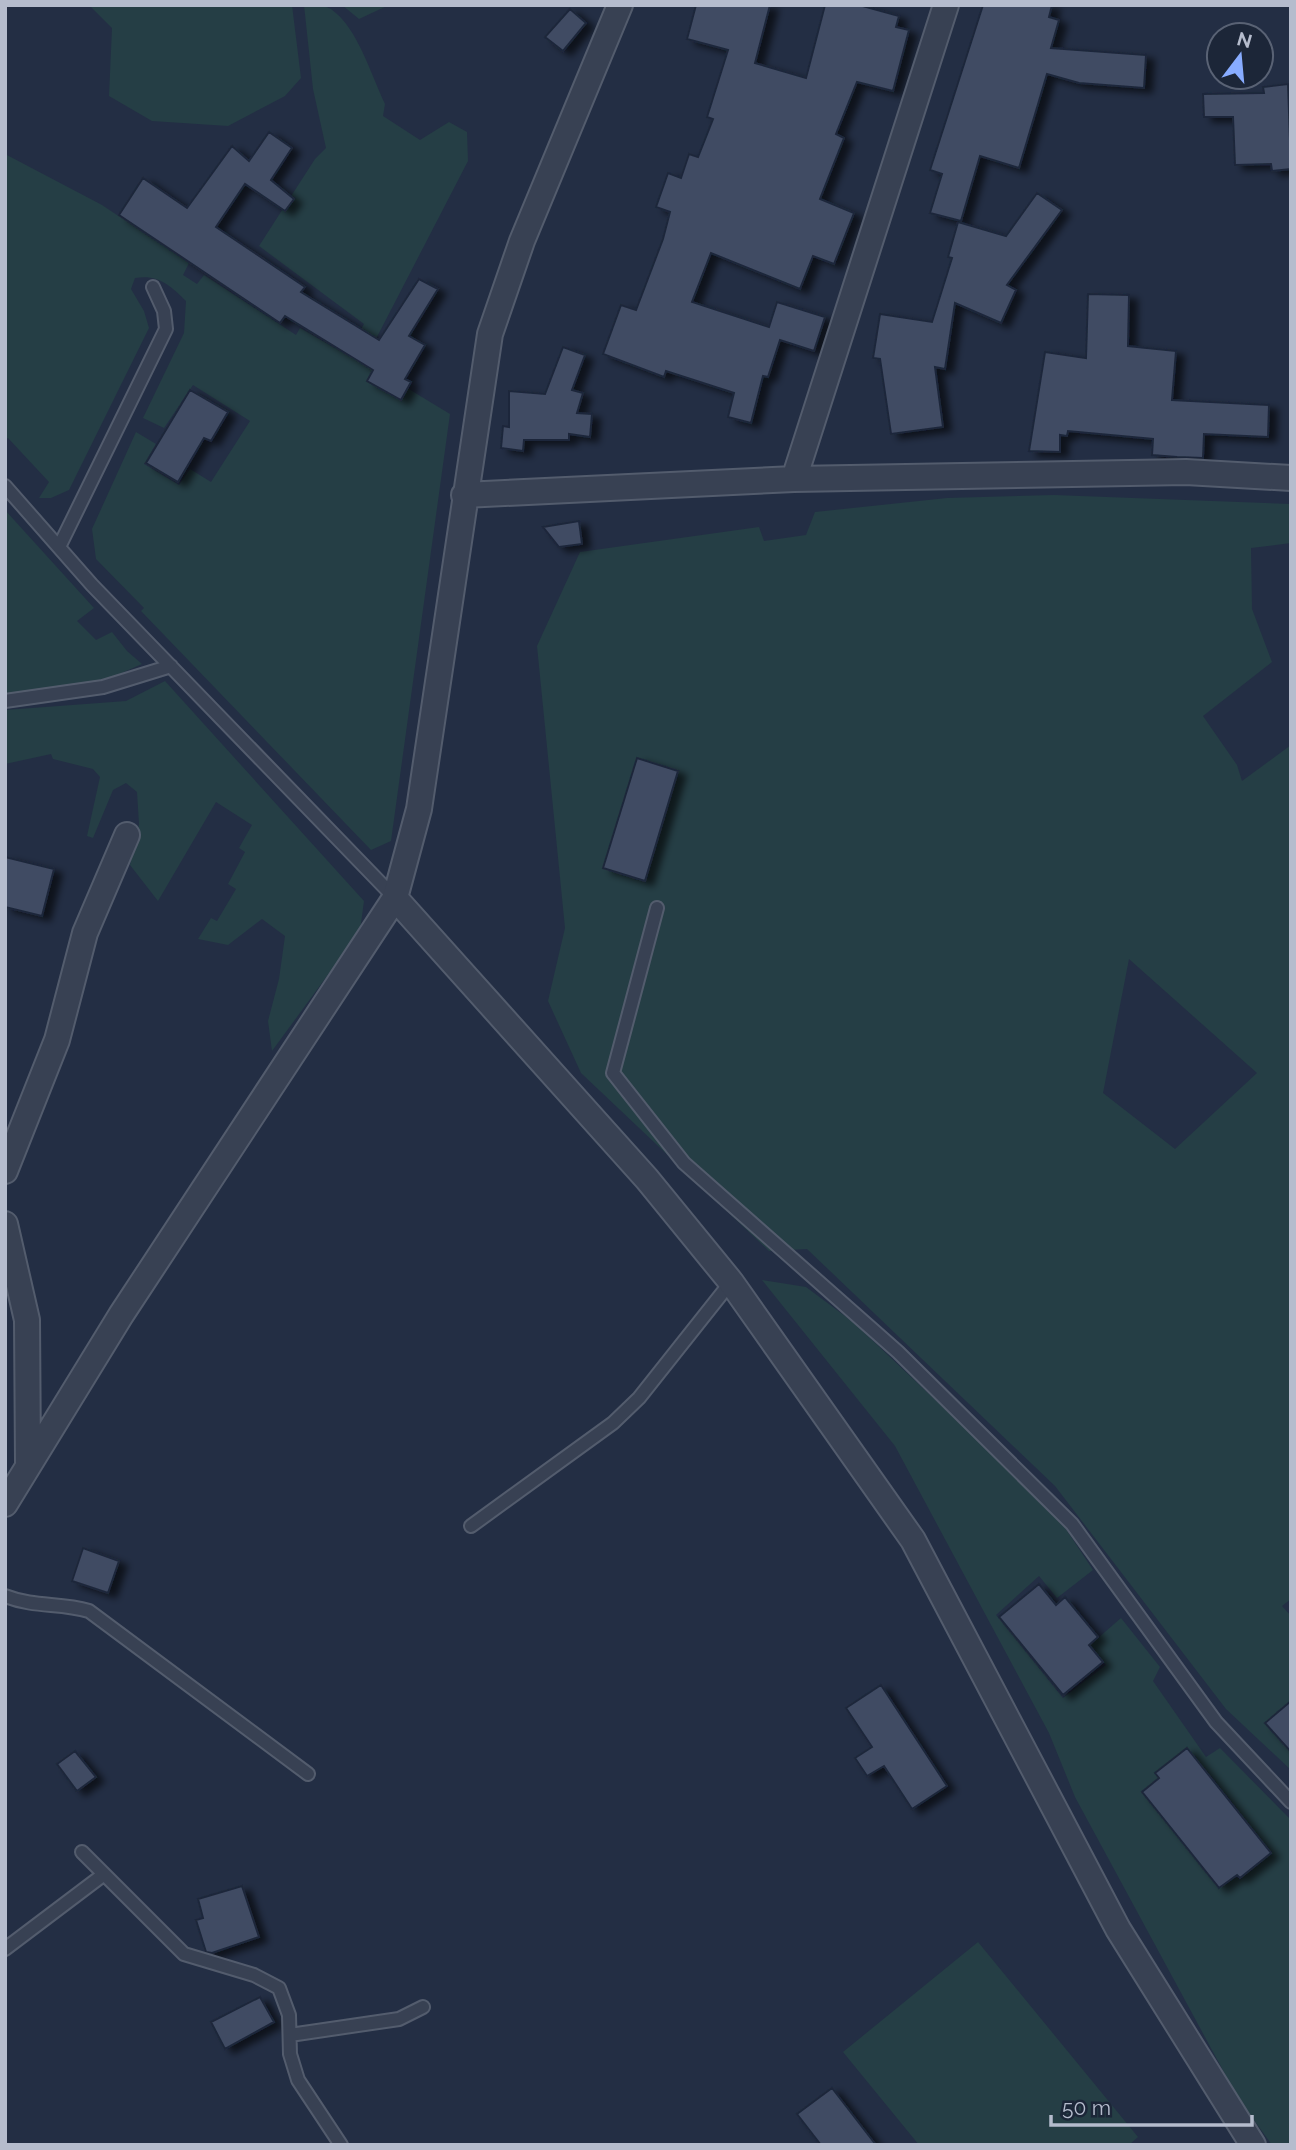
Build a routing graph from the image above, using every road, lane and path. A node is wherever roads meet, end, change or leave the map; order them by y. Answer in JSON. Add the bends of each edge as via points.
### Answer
{"nodes":[{"id":1,"x":620,"y":5,"type":"edge"},
{"id":2,"x":946,"y":5,"type":"edge"},
{"id":3,"x":153,"y":286,"type":"dead end"},
{"id":4,"x":1291,"y":478,"type":"edge"},
{"id":5,"x":794,"y":479,"type":"junction"},
{"id":6,"x":5,"y":486,"type":"edge"},
{"id":7,"x":464,"y":495,"type":"junction"},
{"id":8,"x":59,"y":547,"type":"junction"},
{"id":9,"x":171,"y":666,"type":"junction"},
{"id":10,"x":5,"y":701,"type":"edge"},
{"id":11,"x":127,"y":835,"type":"dead end"},
{"id":12,"x":395,"y":898,"type":"junction"},
{"id":13,"x":657,"y":908,"type":"dead end"},
{"id":14,"x":5,"y":1171,"type":"edge"},
{"id":15,"x":5,"y":1224,"type":"edge"},
{"id":16,"x":731,"y":1282,"type":"junction"},
{"id":17,"x":28,"y":1462,"type":"junction"},
{"id":18,"x":5,"y":1504,"type":"edge"},
{"id":19,"x":471,"y":1526,"type":"dead end"},
{"id":20,"x":5,"y":1596,"type":"edge"},
{"id":21,"x":309,"y":1774,"type":"dead end"},
{"id":22,"x":1291,"y":1802,"type":"edge"},
{"id":23,"x":82,"y":1852,"type":"dead end"},
{"id":24,"x":103,"y":1875,"type":"junction"},
{"id":25,"x":5,"y":1949,"type":"edge"},
{"id":26,"x":423,"y":2007,"type":"dead end"},
{"id":27,"x":290,"y":2035,"type":"junction"},
{"id":28,"x":341,"y":2145,"type":"edge"},
{"id":29,"x":1253,"y":2145,"type":"edge"}],
"edges":[{"from":1,"to":7,"type":"street","via":[[522,241],[490,334]]},
{"from":2,"to":5,"type":"street"},
{"from":3,"to":8,"type":"lane","via":[[166,329]]},
{"from":4,"to":5,"type":"street","via":[[1186,472]]},
{"from":5,"to":7,"type":"street"},
{"from":6,"to":8,"type":"lane"},
{"from":7,"to":12,"type":"street","via":[[419,809]]},
{"from":8,"to":9,"type":"lane"},
{"from":9,"to":10,"type":"lane","via":[[103,687]]},
{"from":9,"to":12,"type":"lane"},
{"from":11,"to":14,"type":"street","via":[[85,933],[57,1040]]},
{"from":12,"to":16,"type":"street","via":[[647,1179]]},
{"from":12,"to":17,"type":"street"},
{"from":13,"to":22,"type":"lane","via":[[613,1073],[684,1163],[898,1352],[1072,1524],[1216,1722]]},
{"from":15,"to":17,"type":"street","via":[[27,1320]]},
{"from":16,"to":19,"type":"lane","via":[[639,1398],[613,1423]]},
{"from":16,"to":29,"type":"street","via":[[913,1540],[1118,1929]]},
{"from":17,"to":18,"type":"street"},
{"from":20,"to":21,"type":"lane","via":[[29,1606],[69,1605],[89,1611]]},
{"from":23,"to":24,"type":"lane"},
{"from":24,"to":25,"type":"lane"},
{"from":24,"to":27,"type":"lane","via":[[184,1954],[279,1987]]},
{"from":26,"to":27,"type":"lane","via":[[399,2019]]},
{"from":27,"to":28,"type":"lane","via":[[298,2080]]}]}
